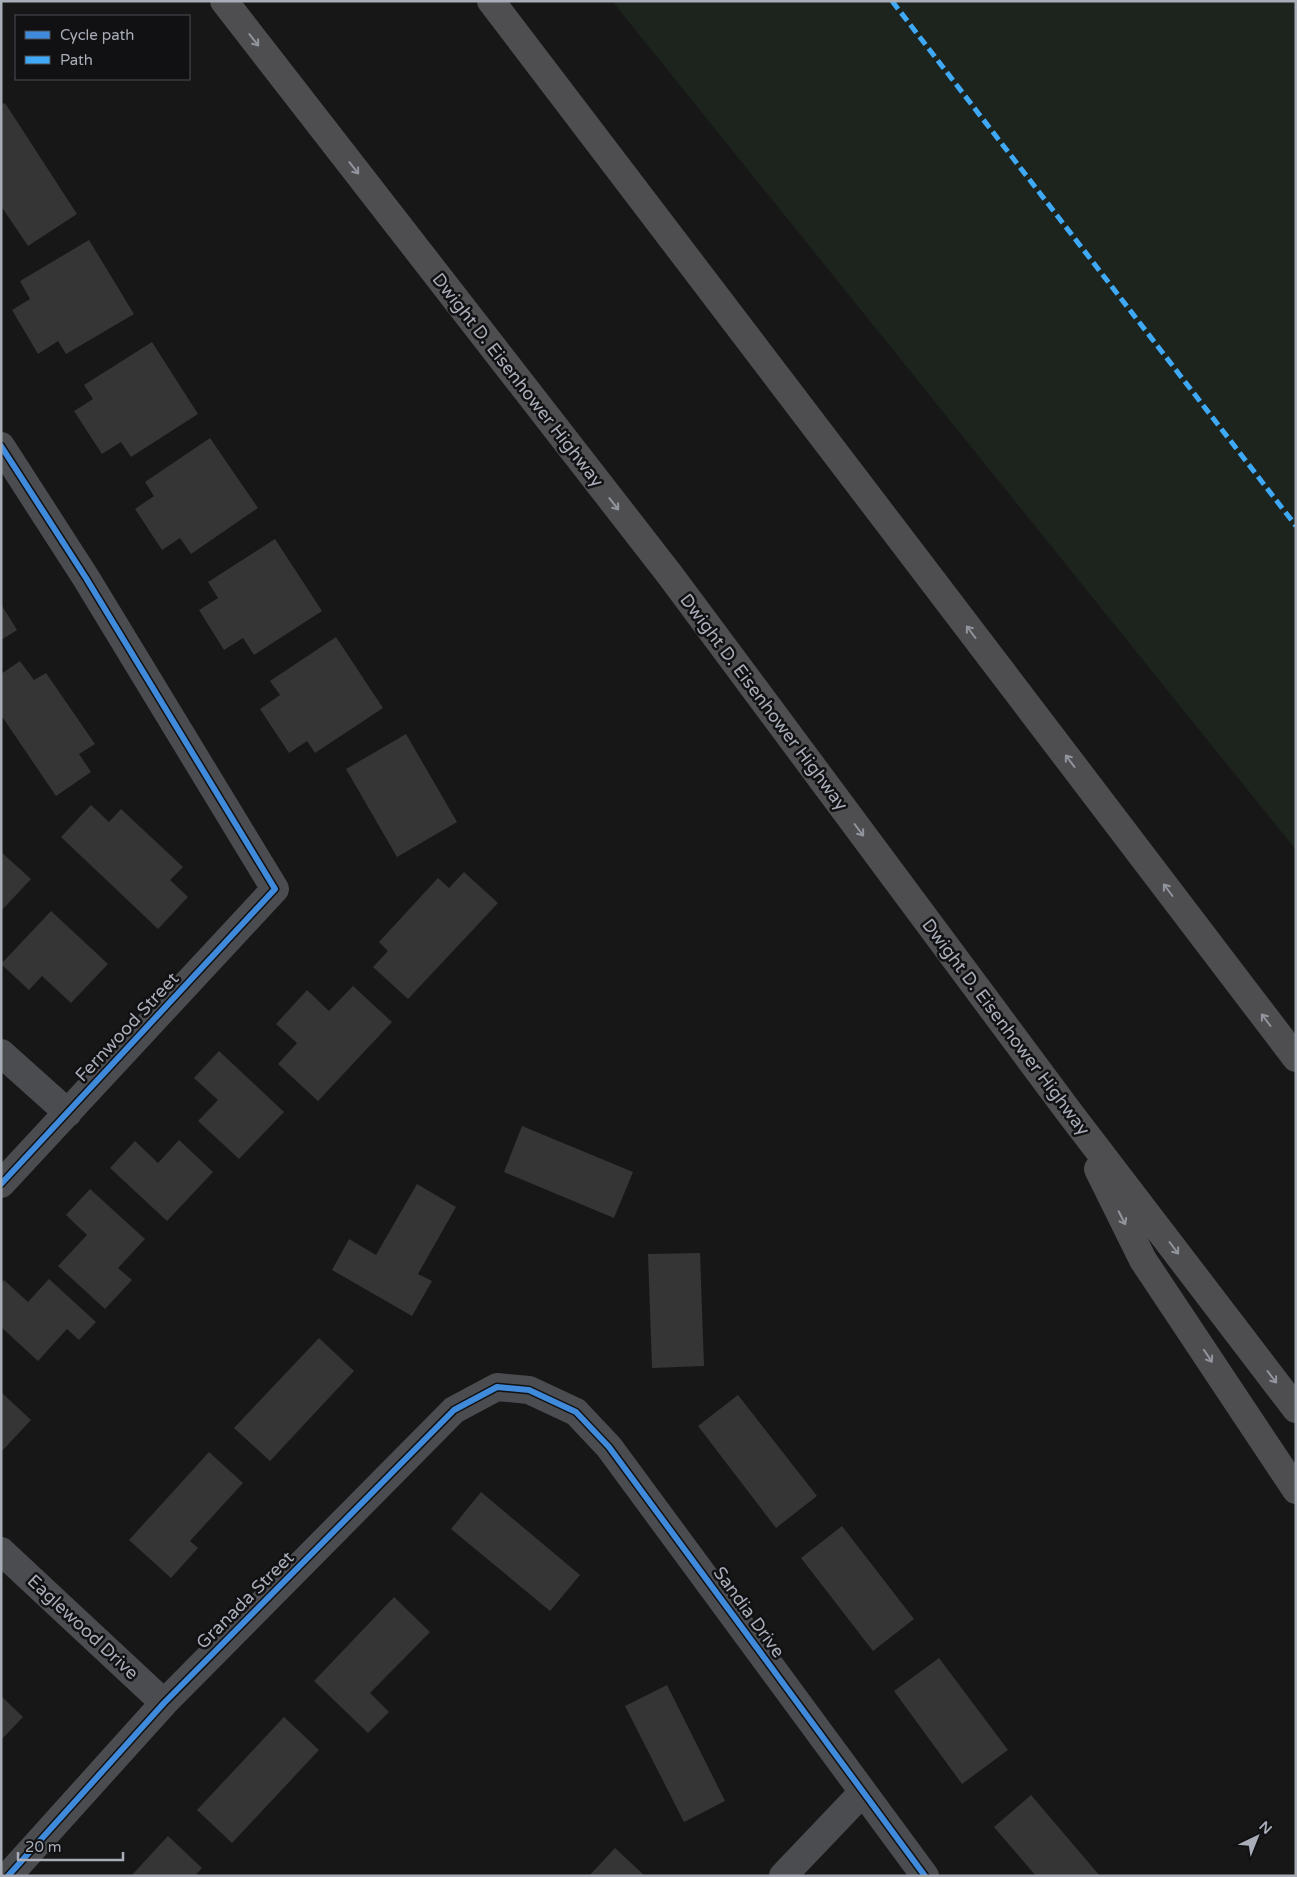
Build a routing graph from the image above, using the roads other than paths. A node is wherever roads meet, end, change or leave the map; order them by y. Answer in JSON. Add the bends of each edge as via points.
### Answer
{"nodes":[{"id":1,"x":224,"y":1,"type":"edge"},
{"id":2,"x":491,"y":1,"type":"edge"},
{"id":3,"x":1,"y":446,"type":"edge"},
{"id":4,"x":1,"y":1053,"type":"edge"},
{"id":5,"x":1296,"y":1058,"type":"edge"},
{"id":6,"x":1070,"y":1112,"type":"junction"},
{"id":7,"x":68,"y":1113,"type":"junction"},
{"id":8,"x":1,"y":1184,"type":"edge"},
{"id":9,"x":529,"y":1390,"type":"joint"},
{"id":10,"x":1296,"y":1410,"type":"edge"},
{"id":11,"x":1296,"y":1490,"type":"edge"},
{"id":12,"x":1,"y":1551,"type":"edge"},
{"id":13,"x":164,"y":1703,"type":"junction"},
{"id":14,"x":863,"y":1792,"type":"junction"},
{"id":15,"x":8,"y":1876,"type":"edge"},
{"id":16,"x":783,"y":1876,"type":"edge"},
{"id":17,"x":925,"y":1876,"type":"edge"}],
"edges":[{"from":1,"to":6,"type":"highway","name":"Dwight D. Eisenhower Highway","one_way":true,"via":[[670,575]]},
{"from":5,"to":2,"type":"highway","one_way":true},
{"from":3,"to":7,"type":"street","name":"Fernwood Street","via":[[86,578],[274,889]]},
{"from":4,"to":7,"type":"street"},
{"from":6,"to":10,"type":"highway","name":"Dwight D. Eisenhower Highway","one_way":true},
{"from":6,"to":11,"type":"highway","one_way":true,"via":[[1144,1260]]},
{"from":7,"to":8,"type":"street","name":"Fernwood Street"},
{"from":9,"to":13,"type":"street","name":"Granada Street","via":[[497,1387],[454,1410]]},
{"from":9,"to":14,"type":"street","name":"Sandia Drive","via":[[576,1412],[609,1447]]},
{"from":12,"to":13,"type":"street","name":"Eaglewood Drive"},
{"from":13,"to":15,"type":"street","name":"Granada Street"},
{"from":14,"to":16,"type":"street"},
{"from":14,"to":17,"type":"street","name":"Sandia Drive"}]}
